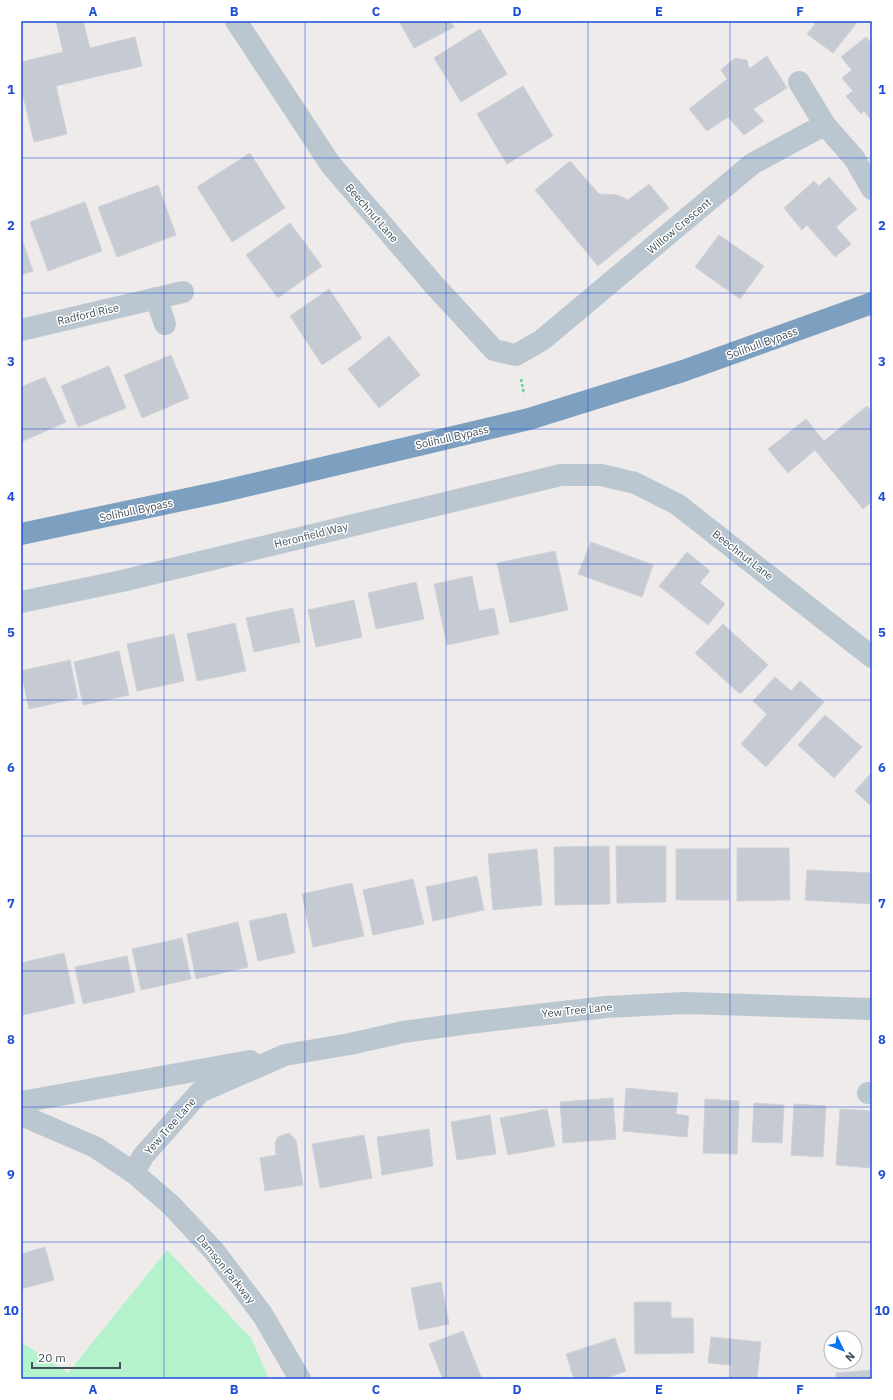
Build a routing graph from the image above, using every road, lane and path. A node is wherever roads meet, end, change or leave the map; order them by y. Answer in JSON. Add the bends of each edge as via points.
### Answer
{"nodes":[{"id":1,"x":236,"y":21,"type":"edge"},
{"id":2,"x":799,"y":82,"type":"dead end"},
{"id":3,"x":824,"y":125,"type":"junction"},
{"id":4,"x":872,"y":189,"type":"edge"},
{"id":5,"x":183,"y":292,"type":"dead end"},
{"id":6,"x":156,"y":298,"type":"junction"},
{"id":7,"x":872,"y":303,"type":"edge"},
{"id":8,"x":165,"y":324,"type":"dead end"},
{"id":9,"x":21,"y":330,"type":"edge"},
{"id":10,"x":542,"y":340,"type":"joint"},
{"id":11,"x":601,"y":475,"type":"joint"},
{"id":12,"x":21,"y":534,"type":"edge"},
{"id":13,"x":21,"y":602,"type":"edge"},
{"id":14,"x":872,"y":657,"type":"edge"},
{"id":15,"x":872,"y":1009,"type":"edge"},
{"id":16,"x":285,"y":1055,"type":"junction"},
{"id":17,"x":21,"y":1102,"type":"edge"},
{"id":18,"x":21,"y":1115,"type":"edge"},
{"id":19,"x":134,"y":1173,"type":"junction"},
{"id":20,"x":300,"y":1379,"type":"edge"}],
"edges":[{"from":1,"to":10,"type":"street","name":"Beechnut Lane","via":[[331,165],[494,350],[516,355]]},
{"from":2,"to":3,"type":"street"},
{"from":3,"to":4,"type":"street","via":[[854,158]]},
{"from":3,"to":10,"type":"street","name":"Willow Crescent","via":[[752,164]]},
{"from":5,"to":6,"type":"street","name":"Radford Rise"},
{"from":6,"to":8,"type":"street"},
{"from":6,"to":9,"type":"street","name":"Radford Rise"},
{"from":7,"to":12,"type":"highway","name":"Solihull Bypass","via":[[683,371],[529,419],[220,492]]},
{"from":11,"to":13,"type":"street","name":"Heronfield Way","via":[[561,475],[122,581]]},
{"from":11,"to":14,"type":"street","name":"Beechnut Lane","via":[[635,483],[677,504]]},
{"from":15,"to":16,"type":"street","name":"Yew Tree Lane","via":[[685,1003],[606,1007],[403,1032]]},
{"from":16,"to":17,"type":"street","name":"Yew Tree Lane"},
{"from":16,"to":19,"type":"street","name":"Yew Tree Lane","via":[[200,1092],[143,1156]]},
{"from":18,"to":19,"type":"street","via":[[95,1147]]},
{"from":19,"to":20,"type":"street","name":"Damson Parkway","via":[[171,1205],[214,1251],[262,1314]]}]}
